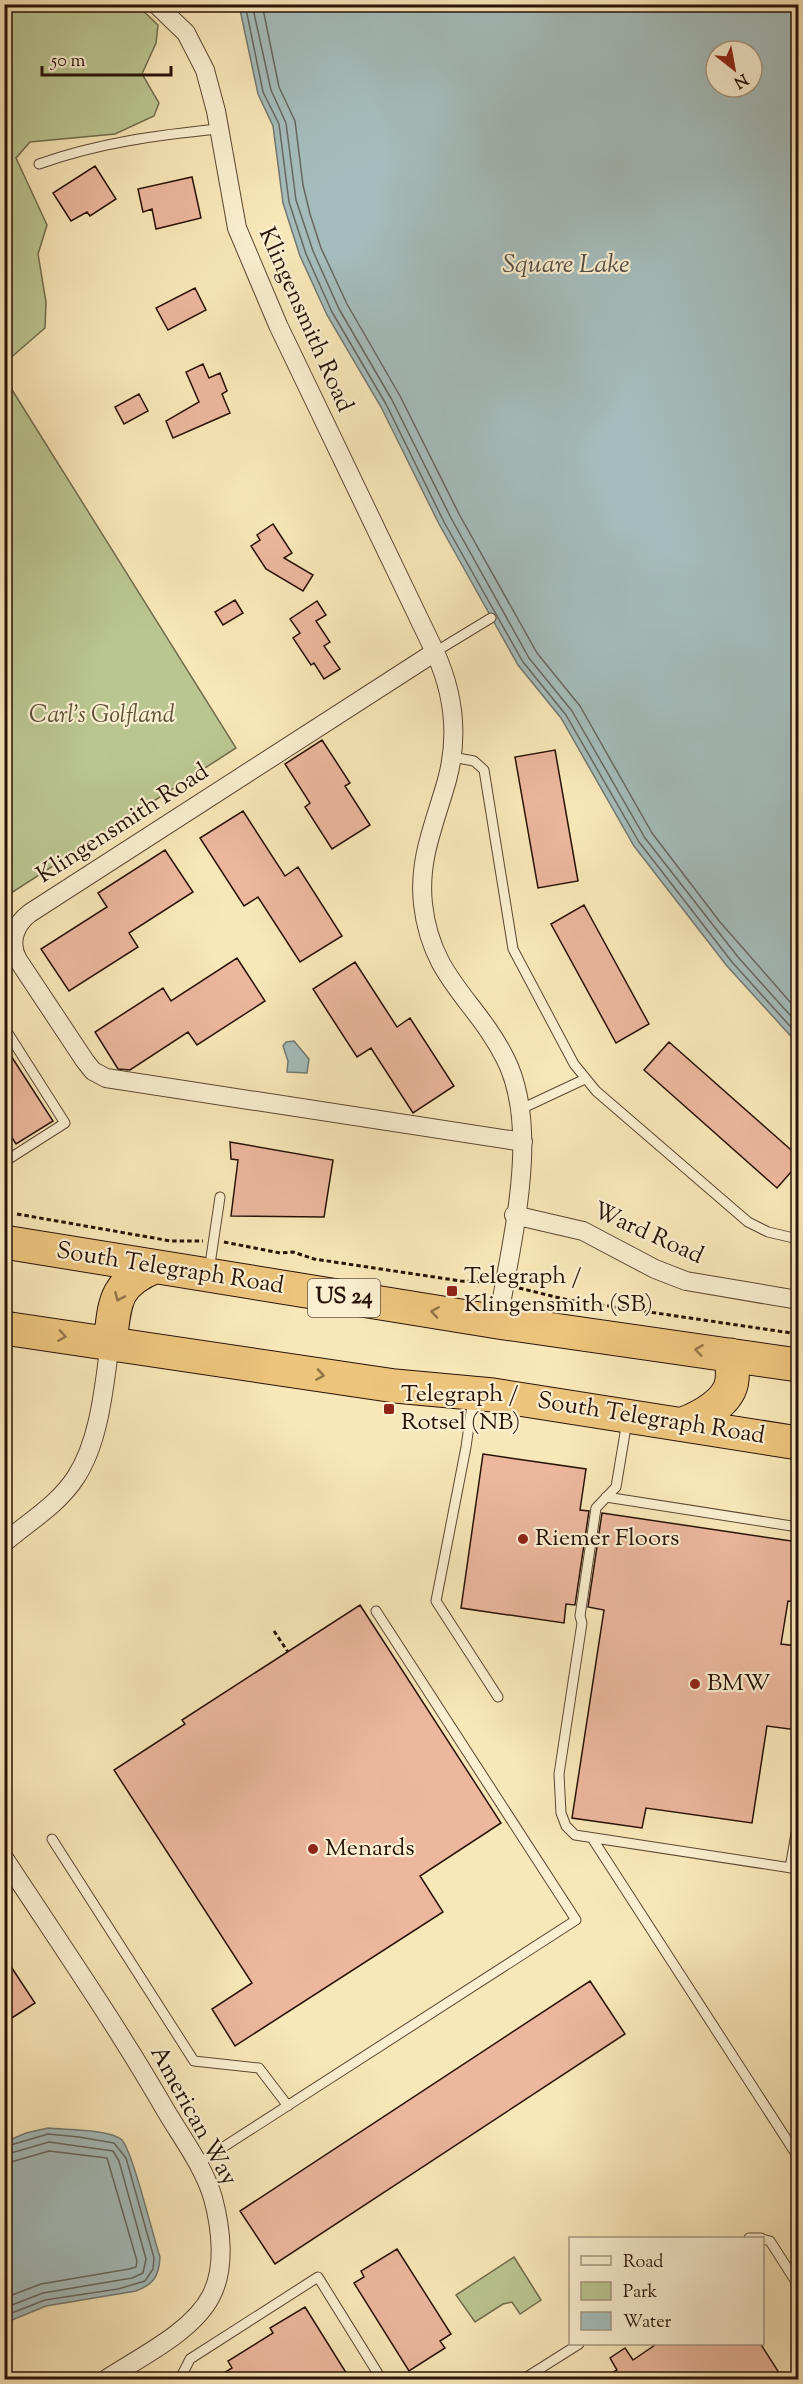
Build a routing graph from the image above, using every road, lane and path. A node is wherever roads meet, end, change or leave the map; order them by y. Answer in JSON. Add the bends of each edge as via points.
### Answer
{"nodes":[{"id":1,"x":156,"y":4,"type":"edge"},
{"id":2,"x":219,"y":129,"type":"junction"},
{"id":3,"x":39,"y":164,"type":"dead end"},
{"id":4,"x":491,"y":618,"type":"dead end"},
{"id":5,"x":435,"y":652,"type":"junction"},
{"id":6,"x":452,"y":757,"type":"junction"},
{"id":7,"x":4,"y":1027,"type":"edge"},
{"id":8,"x":585,"y":1079,"type":"junction"},
{"id":9,"x":521,"y":1109,"type":"junction"},
{"id":10,"x":524,"y":1142,"type":"junction"},
{"id":11,"x":4,"y":1162,"type":"edge"},
{"id":12,"x":220,"y":1197,"type":"dead end"},
{"id":13,"x":4,"y":1208,"type":"edge"},
{"id":14,"x":23,"y":1215,"type":"dead end"},
{"id":15,"x":514,"y":1215,"type":"junction"},
{"id":16,"x":798,"y":1239,"type":"edge"},
{"id":17,"x":198,"y":1241,"type":"dead end"},
{"id":18,"x":5,"y":1242,"type":"edge"},
{"id":19,"x":226,"y":1242,"type":"dead end"},
{"id":20,"x":154,"y":1267,"type":"junction"},
{"id":21,"x":208,"y":1276,"type":"junction"},
{"id":22,"x":485,"y":1281,"type":"dead end"},
{"id":23,"x":526,"y":1289,"type":"dead end"},
{"id":24,"x":798,"y":1300,"type":"edge"},
{"id":25,"x":498,"y":1322,"type":"junction"},
{"id":26,"x":4,"y":1328,"type":"edge"},
{"id":27,"x":798,"y":1334,"type":"edge"},
{"id":28,"x":110,"y":1343,"type":"junction"},
{"id":29,"x":731,"y":1355,"type":"junction"},
{"id":30,"x":798,"y":1365,"type":"edge"},
{"id":31,"x":473,"y":1392,"type":"junction"},
{"id":32,"x":628,"y":1415,"type":"junction"},
{"id":33,"x":683,"y":1424,"type":"junction"},
{"id":34,"x":798,"y":1443,"type":"edge"},
{"id":35,"x":606,"y":1497,"type":"junction"},
{"id":36,"x":798,"y":1527,"type":"edge"},
{"id":37,"x":4,"y":1543,"type":"edge"},
{"id":38,"x":376,"y":1611,"type":"dead end"},
{"id":39,"x":274,"y":1631,"type":"dead end"},
{"id":40,"x":288,"y":1652,"type":"dead end"},
{"id":41,"x":498,"y":1697,"type":"dead end"},
{"id":42,"x":798,"y":1822,"type":"edge"},
{"id":43,"x":592,"y":1838,"type":"junction"},
{"id":44,"x":52,"y":1839,"type":"dead end"},
{"id":45,"x":4,"y":1858,"type":"edge"},
{"id":46,"x":794,"y":1868,"type":"edge"},
{"id":47,"x":288,"y":2106,"type":"junction"},
{"id":48,"x":798,"y":2157,"type":"edge"},
{"id":49,"x":197,"y":2164,"type":"junction"},
{"id":50,"x":764,"y":2240,"type":"edge"},
{"id":51,"x":798,"y":2285,"type":"edge"},
{"id":52,"x":576,"y":2345,"type":"edge"},
{"id":53,"x":105,"y":2379,"type":"edge"},
{"id":54,"x":183,"y":2379,"type":"edge"},
{"id":55,"x":382,"y":2379,"type":"edge"},
{"id":56,"x":522,"y":2379,"type":"edge"}],
"edges":[{"from":1,"to":2,"type":"street","name":"Klingensmith Road","via":[[186,33],[205,70]]},
{"from":2,"to":3,"type":"lane","via":[[149,136],[71,152]]},
{"from":2,"to":5,"type":"street","name":"Klingensmith Road","via":[[237,228],[302,376]]},
{"from":4,"to":5,"type":"lane"},
{"from":5,"to":6,"type":"street","name":"Klingensmith Road","via":[[452,706]]},
{"from":5,"to":10,"type":"street","name":"Klingensmith Road","via":[[30,913],[16,930],[13,949],[85,1061],[106,1078]]},
{"from":6,"to":8,"type":"lane","via":[[474,760],[484,770],[513,949]]},
{"from":6,"to":9,"type":"street","name":"Klingensmith Road","via":[[425,847],[424,914],[443,969],[507,1061]]},
{"from":7,"to":11,"type":"lane","via":[[64,1123]]},
{"from":8,"to":9,"type":"lane"},
{"from":8,"to":16,"type":"lane","via":[[748,1222],[768,1232]]},
{"from":9,"to":10,"type":"street","name":"Klingensmith Road"},
{"from":10,"to":15,"type":"street","name":"Klingensmith Road"},
{"from":12,"to":21,"type":"lane"},
{"from":13,"to":18,"type":"lane"},
{"from":14,"to":17,"type":"path","via":[[171,1241]]},
{"from":15,"to":24,"type":"street","name":"Ward Road","via":[[583,1231],[686,1281]]},
{"from":15,"to":25,"type":"street","name":"Klingensmith Road"},
{"from":18,"to":20,"type":"highway","name":"South Telegraph Road","number":"US 24"},
{"from":19,"to":22,"type":"path","via":[[326,1261]]},
{"from":20,"to":21,"type":"highway","name":"South Telegraph Road","number":"US 24"},
{"from":20,"to":28,"type":"highway","one_way":true,"via":[[125,1284],[118,1294]]},
{"from":25,"to":21,"type":"highway","name":"South Telegraph Road","number":"US 24","one_way":true},
{"from":23,"to":27,"type":"path","via":[[568,1300]]},
{"from":29,"to":25,"type":"highway","name":"South Telegraph Road","number":"US 24","one_way":true},
{"from":26,"to":28,"type":"highway","name":"South Telegraph Road","one_way":true},
{"from":28,"to":31,"type":"highway","name":"South Telegraph Road","one_way":true,"via":[[395,1386]]},
{"from":28,"to":37,"type":"street","via":[[94,1436],[76,1476],[40,1515]]},
{"from":29,"to":30,"type":"highway","name":"South Telegraph Road","number":"US 24"},
{"from":29,"to":33,"type":"highway","via":[[732,1382],[724,1396],[712,1408]]},
{"from":31,"to":32,"type":"highway","name":"South Telegraph Road"},
{"from":31,"to":41,"type":"lane","via":[[436,1601]]},
{"from":32,"to":33,"type":"highway","name":"South Telegraph Road"},
{"from":32,"to":35,"type":"lane","via":[[616,1487]]},
{"from":33,"to":34,"type":"highway","name":"South Telegraph Road"},
{"from":35,"to":36,"type":"lane"},
{"from":35,"to":43,"type":"lane","via":[[596,1508],[559,1774],[561,1814],[566,1826],[575,1836]]},
{"from":38,"to":47,"type":"lane","via":[[576,1920]]},
{"from":39,"to":40,"type":"path"},
{"from":42,"to":46,"type":"lane"},
{"from":43,"to":46,"type":"lane"},
{"from":43,"to":48,"type":"lane"},
{"from":44,"to":47,"type":"lane","via":[[194,2061],[259,2068]]},
{"from":45,"to":49,"type":"street","name":"American Way","via":[[140,2066]]},
{"from":47,"to":49,"type":"lane"},
{"from":49,"to":53,"type":"street","name":"American Way","via":[[213,2198],[218,2227],[220,2262],[212,2296],[188,2325]]},
{"from":50,"to":51,"type":"lane","via":[[770,2241]]},
{"from":52,"to":56,"type":"lane"},
{"from":54,"to":55,"type":"lane","via":[[190,2359],[318,2277]]}]}
